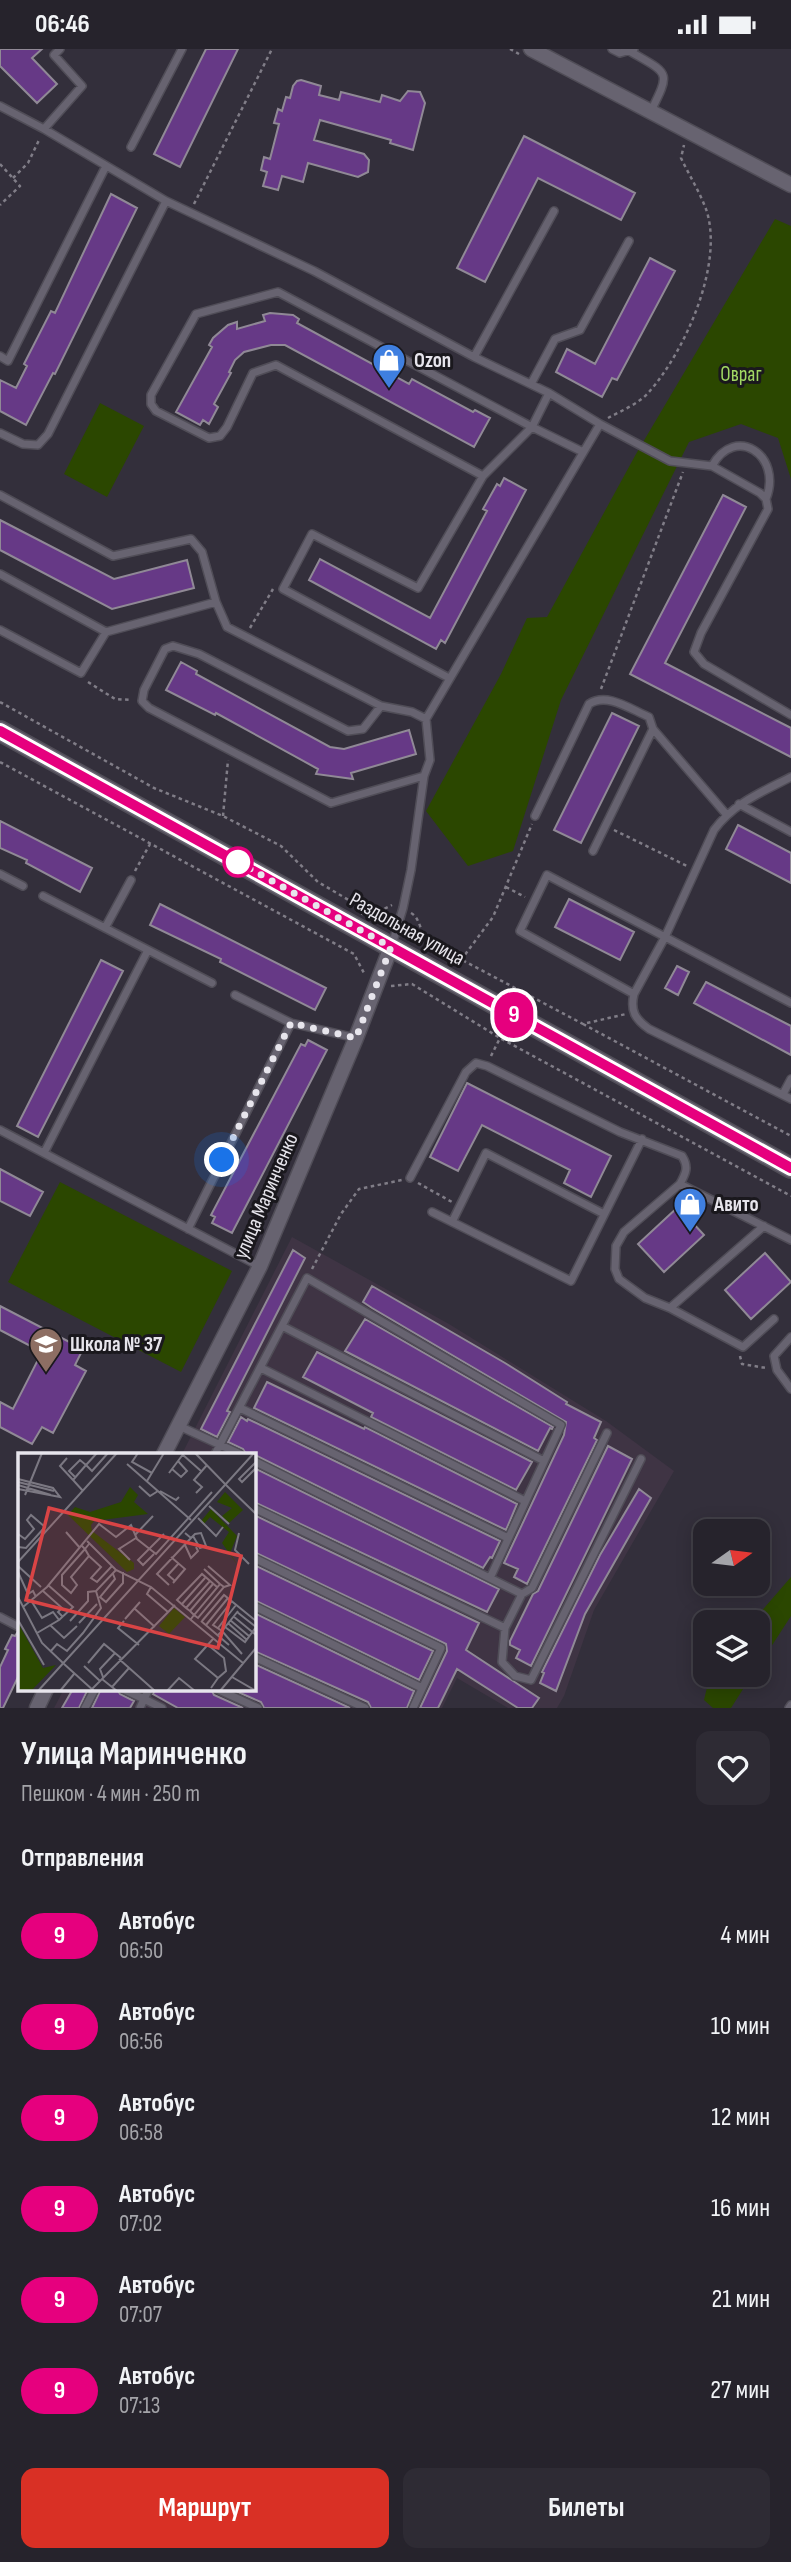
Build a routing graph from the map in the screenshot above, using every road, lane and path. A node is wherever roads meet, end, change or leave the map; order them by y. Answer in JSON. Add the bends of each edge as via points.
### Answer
{"nodes":[{"id":1,"x":60,"y":49,"type":"edge"},
{"id":2,"x":182,"y":49,"type":"edge"},
{"id":3,"x":272,"y":49,"type":"edge"},
{"id":4,"x":509,"y":49,"type":"edge"},
{"id":5,"x":612,"y":49,"type":"edge"},
{"id":6,"x":633,"y":51,"type":"edge"},
{"id":7,"x":526,"y":52,"type":"edge"},
{"id":8,"x":0,"y":106,"type":"edge"},
{"id":9,"x":651,"y":111,"type":"junction"},
{"id":10,"x":44,"y":129,"type":"junction"},
{"id":11,"x":674,"y":139,"type":"dead end"},
{"id":12,"x":131,"y":147,"type":"dead end"},
{"id":13,"x":0,"y":164,"type":"edge"},
{"id":14,"x":106,"y":166,"type":"junction"},
{"id":15,"x":13,"y":178,"type":"junction"},
{"id":16,"x":791,"y":184,"type":"edge"},
{"id":17,"x":166,"y":201,"type":"junction"},
{"id":18,"x":0,"y":205,"type":"edge"},
{"id":19,"x":554,"y":211,"type":"dead end"},
{"id":20,"x":190,"y":213,"type":"junction"},
{"id":21,"x":629,"y":241,"type":"dead end"},
{"id":22,"x":0,"y":356,"type":"edge"},
{"id":23,"x":474,"y":357,"type":"junction"},
{"id":24,"x":531,"y":384,"type":"junction"},
{"id":25,"x":549,"y":393,"type":"junction"},
{"id":26,"x":600,"y":424,"type":"junction"},
{"id":27,"x":532,"y":427,"type":"junction"},
{"id":28,"x":0,"y":433,"type":"edge"},
{"id":29,"x":583,"y":452,"type":"junction"},
{"id":30,"x":687,"y":463,"type":"junction"},
{"id":31,"x":712,"y":466,"type":"junction"},
{"id":32,"x":483,"y":476,"type":"junction"},
{"id":33,"x":0,"y":495,"type":"edge"},
{"id":34,"x":766,"y":499,"type":"junction"},
{"id":35,"x":0,"y":574,"type":"edge"},
{"id":36,"x":283,"y":589,"type":"junction"},
{"id":37,"x":216,"y":602,"type":"junction"},
{"id":38,"x":0,"y":630,"type":"edge"},
{"id":39,"x":106,"y":632,"type":"junction"},
{"id":40,"x":245,"y":636,"type":"junction"},
{"id":41,"x":81,"y":673,"type":"junction"},
{"id":42,"x":449,"y":678,"type":"junction"},
{"id":43,"x":597,"y":698,"type":"junction"},
{"id":44,"x":142,"y":701,"type":"junction"},
{"id":45,"x":0,"y":702,"type":"edge"},
{"id":46,"x":382,"y":706,"type":"junction"},
{"id":47,"x":791,"y":715,"type":"edge"},
{"id":48,"x":426,"y":719,"type":"junction"},
{"id":49,"x":653,"y":729,"type":"junction"},
{"id":50,"x":0,"y":731,"type":"edge"},
{"id":51,"x":229,"y":750,"type":"junction"},
{"id":52,"x":0,"y":762,"type":"edge"},
{"id":53,"x":424,"y":776,"type":"junction"},
{"id":54,"x":791,"y":777,"type":"edge"},
{"id":55,"x":739,"y":804,"type":"junction"},
{"id":56,"x":726,"y":814,"type":"junction"},
{"id":57,"x":223,"y":815,"type":"junction"},
{"id":58,"x":535,"y":816,"type":"joint"},
{"id":59,"x":605,"y":826,"type":"junction"},
{"id":60,"x":791,"y":832,"type":"edge"},
{"id":61,"x":150,"y":844,"type":"junction"},
{"id":62,"x":593,"y":851,"type":"dead end"},
{"id":63,"x":696,"y":870,"type":"junction"},
{"id":64,"x":0,"y":874,"type":"edge"},
{"id":65,"x":131,"y":880,"type":"joint"},
{"id":66,"x":23,"y":886,"type":"dead end"},
{"id":67,"x":505,"y":887,"type":"junction"},
{"id":68,"x":43,"y":896,"type":"dead end"},
{"id":69,"x":535,"y":901,"type":"junction"},
{"id":70,"x":364,"y":909,"type":"dead end"},
{"id":71,"x":105,"y":927,"type":"junction"},
{"id":72,"x":664,"y":937,"type":"junction"},
{"id":73,"x":432,"y":944,"type":"dead end"},
{"id":74,"x":391,"y":947,"type":"junction"},
{"id":75,"x":345,"y":949,"type":"dead end"},
{"id":76,"x":148,"y":950,"type":"junction"},
{"id":77,"x":461,"y":960,"type":"junction"},
{"id":78,"x":212,"y":983,"type":"dead end"},
{"id":79,"x":412,"y":984,"type":"dead end"},
{"id":80,"x":634,"y":994,"type":"junction"},
{"id":81,"x":235,"y":995,"type":"dead end"},
{"id":82,"x":791,"y":1003,"type":"edge"},
{"id":83,"x":633,"y":1012,"type":"junction"},
{"id":84,"x":291,"y":1023,"type":"junction"},
{"id":85,"x":583,"y":1024,"type":"junction"},
{"id":86,"x":356,"y":1038,"type":"junction"},
{"id":87,"x":500,"y":1038,"type":"junction"},
{"id":88,"x":487,"y":1066,"type":"junction"},
{"id":89,"x":791,"y":1079,"type":"edge"},
{"id":90,"x":783,"y":1094,"type":"junction"},
{"id":91,"x":791,"y":1099,"type":"edge"},
{"id":92,"x":0,"y":1130,"type":"edge"},
{"id":93,"x":791,"y":1136,"type":"edge"},
{"id":94,"x":642,"y":1139,"type":"junction"},
{"id":95,"x":44,"y":1153,"type":"junction"},
{"id":96,"x":791,"y":1168,"type":"edge"},
{"id":97,"x":411,"y":1178,"type":"junction"},
{"id":98,"x":680,"y":1184,"type":"junction"},
{"id":99,"x":791,"y":1196,"type":"edge"},
{"id":100,"x":448,"y":1200,"type":"dead end"},
{"id":101,"x":432,"y":1212,"type":"dead end"},
{"id":102,"x":604,"y":1214,"type":"junction"},
{"id":103,"x":452,"y":1222,"type":"junction"},
{"id":104,"x":764,"y":1226,"type":"junction"},
{"id":105,"x":188,"y":1229,"type":"junction"},
{"id":106,"x":791,"y":1240,"type":"edge"},
{"id":107,"x":260,"y":1266,"type":"junction"},
{"id":108,"x":307,"y":1278,"type":"junction"},
{"id":109,"x":670,"y":1308,"type":"junction"},
{"id":110,"x":774,"y":1319,"type":"dead end"},
{"id":111,"x":282,"y":1326,"type":"junction"},
{"id":112,"x":791,"y":1337,"type":"edge"},
{"id":113,"x":735,"y":1343,"type":"junction"},
{"id":114,"x":261,"y":1368,"type":"junction"},
{"id":115,"x":777,"y":1370,"type":"junction"},
{"id":116,"x":791,"y":1389,"type":"edge"},
{"id":117,"x":240,"y":1408,"type":"junction"},
{"id":118,"x":178,"y":1426,"type":"junction"},
{"id":119,"x":607,"y":1433,"type":"dead end"},
{"id":120,"x":220,"y":1445,"type":"junction"},
{"id":121,"x":164,"y":1453,"type":"edge"},
{"id":122,"x":216,"y":1453,"type":"edge"},
{"id":123,"x":238,"y":1453,"type":"edge"},
{"id":124,"x":641,"y":1459,"type":"dead end"},
{"id":125,"x":544,"y":1461,"type":"junction"},
{"id":126,"x":256,"y":1462,"type":"edge"},
{"id":127,"x":525,"y":1501,"type":"junction"},
{"id":128,"x":256,"y":1509,"type":"edge"},
{"id":129,"x":508,"y":1538,"type":"junction"},
{"id":130,"x":256,"y":1559,"type":"edge"},
{"id":131,"x":489,"y":1578,"type":"junction"},
{"id":132,"x":522,"y":1594,"type":"junction"},
{"id":133,"x":256,"y":1607,"type":"edge"},
{"id":134,"x":1,"y":1621,"type":"edge"},
{"id":135,"x":18,"y":1627,"type":"edge"},
{"id":136,"x":505,"y":1628,"type":"junction"},
{"id":137,"x":256,"y":1658,"type":"edge"},
{"id":138,"x":422,"y":1688,"type":"junction"},
{"id":139,"x":45,"y":1691,"type":"edge"},
{"id":140,"x":94,"y":1691,"type":"edge"},
{"id":141,"x":127,"y":1691,"type":"edge"},
{"id":142,"x":148,"y":1691,"type":"edge"},
{"id":143,"x":221,"y":1691,"type":"edge"},
{"id":144,"x":144,"y":1699,"type":"junction"},
{"id":145,"x":37,"y":1708,"type":"edge"},
{"id":146,"x":85,"y":1708,"type":"edge"},
{"id":147,"x":140,"y":1708,"type":"edge"},
{"id":148,"x":162,"y":1708,"type":"edge"},
{"id":149,"x":258,"y":1708,"type":"edge"},
{"id":150,"x":365,"y":1708,"type":"edge"},
{"id":151,"x":413,"y":1708,"type":"edge"}],
"edges":[{"from":1,"to":10,"type":"lane","via":[[54,55],[82,86]]},
{"from":2,"to":12,"type":"lane"},
{"from":3,"to":20,"type":"path"},
{"from":4,"to":7,"type":"path"},
{"from":5,"to":6,"type":"lane"},
{"from":6,"to":9,"type":"lane","via":[[664,74],[665,83]]},
{"from":7,"to":9,"type":"street"},
{"from":8,"to":10,"type":"lane"},
{"from":9,"to":16,"type":"street"},
{"from":10,"to":14,"type":"lane"},
{"from":10,"to":15,"type":"path","via":[[28,163]]},
{"from":11,"to":26,"type":"path","via":[[686,146],[681,158],[707,212],[710,255],[701,299],[679,348],[648,394]]},
{"from":13,"to":15,"type":"path"},
{"from":14,"to":17,"type":"lane"},
{"from":14,"to":22,"type":"lane","via":[[8,361]]},
{"from":15,"to":18,"type":"path","via":[[20,186]]},
{"from":17,"to":20,"type":"lane"},
{"from":17,"to":28,"type":"lane","via":[[48,434],[38,445],[23,444]]},
{"from":19,"to":23,"type":"lane"},
{"from":20,"to":23,"type":"lane","via":[[314,271]]},
{"from":21,"to":24,"type":"lane","via":[[580,330],[555,339]]},
{"from":23,"to":24,"type":"lane"},
{"from":24,"to":25,"type":"lane"},
{"from":25,"to":26,"type":"lane"},
{"from":25,"to":27,"type":"lane"},
{"from":26,"to":29,"type":"lane"},
{"from":26,"to":30,"type":"lane","via":[[670,461]]},
{"from":27,"to":29,"type":"lane"},
{"from":27,"to":32,"type":"lane"},
{"from":27,"to":32,"type":"lane","via":[[278,292],[196,314],[151,395],[156,411],[209,438],[220,436],[253,373],[276,365]]},
{"from":29,"to":42,"type":"lane"},
{"from":30,"to":31,"type":"lane"},
{"from":30,"to":43,"type":"path"},
{"from":31,"to":34,"type":"lane"},
{"from":31,"to":34,"type":"lane","via":[[727,449],[750,449],[765,460],[770,471]]},
{"from":32,"to":36,"type":"lane","via":[[418,588],[312,534]]},
{"from":33,"to":37,"type":"lane","via":[[113,556],[191,539],[202,552]]},
{"from":34,"to":47,"type":"lane","via":[[768,509],[694,652],[704,664]]},
{"from":35,"to":39,"type":"lane"},
{"from":36,"to":40,"type":"path","via":[[271,589]]},
{"from":36,"to":42,"type":"lane"},
{"from":37,"to":39,"type":"lane"},
{"from":37,"to":40,"type":"lane","via":[[228,627]]},
{"from":38,"to":41,"type":"lane"},
{"from":39,"to":41,"type":"lane"},
{"from":40,"to":46,"type":"lane"},
{"from":41,"to":44,"type":"path","via":[[90,685],[115,699]]},
{"from":42,"to":48,"type":"lane"},
{"from":43,"to":49,"type":"lane","via":[[649,717]]},
{"from":43,"to":58,"type":"lane","via":[[589,704]]},
{"from":44,"to":46,"type":"lane","via":[[165,649],[173,646],[199,654],[348,731],[363,729]]},
{"from":44,"to":51,"type":"lane"},
{"from":45,"to":57,"type":"path","via":[[154,788]]},
{"from":46,"to":48,"type":"lane"},
{"from":48,"to":53,"type":"lane","via":[[430,760]]},
{"from":49,"to":56,"type":"lane"},
{"from":49,"to":59,"type":"lane"},
{"from":50,"to":74,"type":"main road","name":"Раздольная улица"},
{"from":51,"to":53,"type":"lane","via":[[331,803]]},
{"from":51,"to":57,"type":"path"},
{"from":52,"to":61,"type":"path"},
{"from":53,"to":74,"type":"lane","via":[[411,870]]},
{"from":54,"to":55,"type":"lane"},
{"from":55,"to":56,"type":"lane"},
{"from":55,"to":60,"type":"lane"},
{"from":56,"to":63,"type":"lane"},
{"from":57,"to":70,"type":"path","via":[[281,846],[318,882]]},
{"from":58,"to":67,"type":"path"},
{"from":59,"to":62,"type":"lane"},
{"from":59,"to":63,"type":"path"},
{"from":61,"to":65,"type":"path"},
{"from":61,"to":75,"type":"path"},
{"from":63,"to":72,"type":"lane"},
{"from":64,"to":66,"type":"lane"},
{"from":65,"to":71,"type":"lane"},
{"from":67,"to":69,"type":"path"},
{"from":67,"to":77,"type":"path","via":[[493,917]]},
{"from":68,"to":71,"type":"lane"},
{"from":69,"to":72,"type":"lane","via":[[547,875]]},
{"from":69,"to":80,"type":"lane","via":[[520,931]]},
{"from":71,"to":76,"type":"lane"},
{"from":72,"to":80,"type":"lane"},
{"from":72,"to":82,"type":"lane"},
{"from":73,"to":77,"type":"path"},
{"from":74,"to":86,"type":"street","name":"улица Маринченко"},
{"from":74,"to":96,"type":"main road","name":"Раздольная улица"},
{"from":76,"to":78,"type":"lane"},
{"from":76,"to":95,"type":"lane"},
{"from":77,"to":85,"type":"path"},
{"from":79,"to":87,"type":"path"},
{"from":80,"to":83,"type":"lane"},
{"from":81,"to":84,"type":"lane"},
{"from":83,"to":85,"type":"path"},
{"from":83,"to":90,"type":"lane","via":[[649,1029]]},
{"from":84,"to":86,"type":"lane"},
{"from":84,"to":105,"type":"lane"},
{"from":85,"to":93,"type":"path"},
{"from":86,"to":107,"type":"street","name":"улица Маринченко"},
{"from":87,"to":88,"type":"path"},
{"from":87,"to":99,"type":"path"},
{"from":88,"to":94,"type":"lane"},
{"from":88,"to":97,"type":"lane","via":[[475,1063],[466,1072]]},
{"from":89,"to":90,"type":"lane"},
{"from":90,"to":91,"type":"lane"},
{"from":92,"to":95,"type":"lane"},
{"from":94,"to":98,"type":"lane","via":[[682,1156],[687,1171]]},
{"from":94,"to":102,"type":"lane"},
{"from":95,"to":105,"type":"lane"},
{"from":97,"to":100,"type":"path"},
{"from":97,"to":108,"type":"path","via":[[359,1189]]},
{"from":98,"to":104,"type":"lane"},
{"from":98,"to":109,"type":"lane","via":[[624,1232],[616,1246],[619,1279],[645,1298]]},
{"from":101,"to":103,"type":"lane"},
{"from":102,"to":103,"type":"lane","via":[[571,1281]]},
{"from":102,"to":103,"type":"lane","via":[[486,1153]]},
{"from":104,"to":106,"type":"lane"},
{"from":104,"to":109,"type":"lane"},
{"from":105,"to":107,"type":"lane"},
{"from":107,"to":118,"type":"street","name":"улица Маринченко"},
{"from":108,"to":111,"type":"lane"},
{"from":108,"to":125,"type":"lane","via":[[561,1425]]},
{"from":109,"to":113,"type":"lane"},
{"from":110,"to":113,"type":"lane","via":[[743,1347]]},
{"from":111,"to":114,"type":"lane"},
{"from":111,"to":125,"type":"lane"},
{"from":112,"to":115,"type":"lane","via":[[774,1356]]},
{"from":113,"to":115,"type":"path","via":[[742,1364]]},
{"from":114,"to":117,"type":"lane"},
{"from":114,"to":127,"type":"lane"},
{"from":115,"to":116,"type":"lane"},
{"from":117,"to":120,"type":"lane"},
{"from":117,"to":129,"type":"lane"},
{"from":118,"to":120,"type":"lane"},
{"from":118,"to":121,"type":"street","name":"улица Маринченко"},
{"from":119,"to":132,"type":"lane","via":[[533,1588]]},
{"from":120,"to":122,"type":"lane"},
{"from":120,"to":123,"type":"lane"},
{"from":124,"to":136,"type":"lane","via":[[531,1680],[515,1676],[502,1662]]},
{"from":125,"to":127,"type":"lane"},
{"from":126,"to":131,"type":"lane"},
{"from":127,"to":129,"type":"lane"},
{"from":128,"to":136,"type":"lane"},
{"from":129,"to":131,"type":"lane"},
{"from":130,"to":138,"type":"lane","via":[[441,1648]]},
{"from":131,"to":132,"type":"lane"},
{"from":132,"to":136,"type":"lane"},
{"from":133,"to":138,"type":"lane"},
{"from":134,"to":135,"type":"lane"},
{"from":137,"to":150,"type":"lane"},
{"from":138,"to":151,"type":"lane"},
{"from":139,"to":145,"type":"street"},
{"from":140,"to":146,"type":"lane"},
{"from":141,"to":144,"type":"lane"},
{"from":142,"to":144,"type":"lane"},
{"from":143,"to":149,"type":"lane"},
{"from":144,"to":147,"type":"lane"},
{"from":144,"to":148,"type":"lane"}]}
